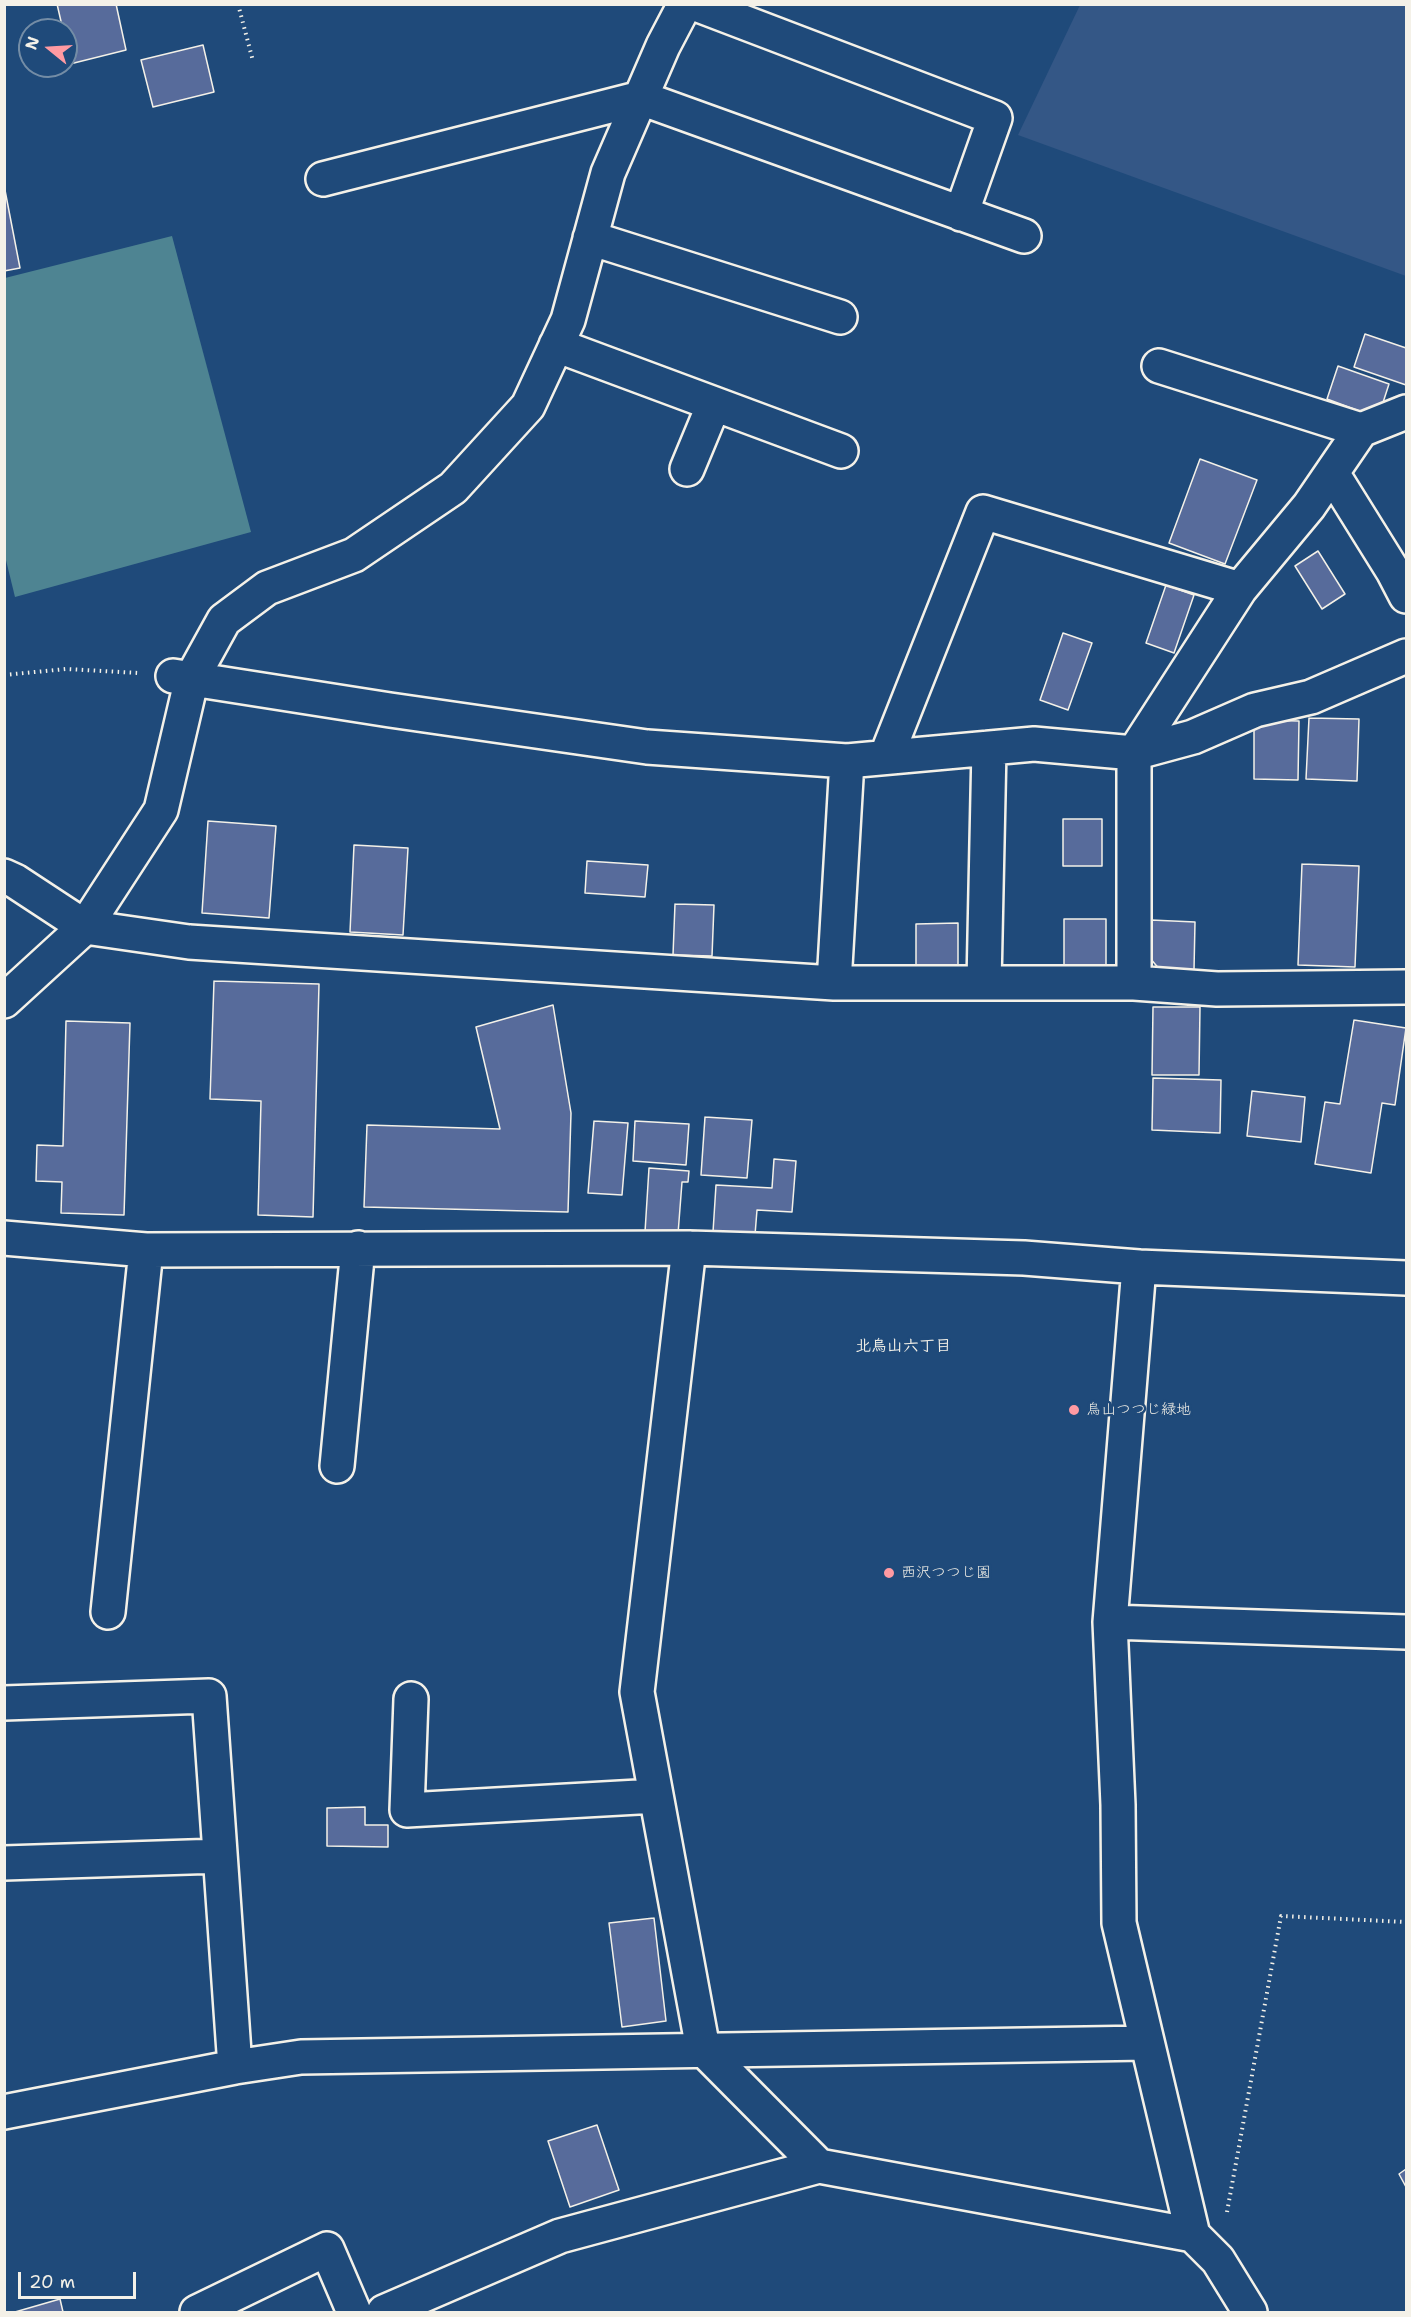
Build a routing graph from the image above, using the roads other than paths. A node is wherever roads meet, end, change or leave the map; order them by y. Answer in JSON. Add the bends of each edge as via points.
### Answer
{"nodes":[{"id":1,"x":685,"y":4,"type":"edge"},
{"id":2,"x":696,"y":4,"type":"edge"},
{"id":3,"x":641,"y":98,"type":"junction"},
{"id":4,"x":323,"y":179,"type":"dead end"},
{"id":5,"x":961,"y":214,"type":"junction"},
{"id":6,"x":1023,"y":236,"type":"dead end"},
{"id":7,"x":590,"y":238,"type":"junction"},
{"id":8,"x":840,"y":317,"type":"dead end"},
{"id":9,"x":556,"y":345,"type":"junction"},
{"id":10,"x":1159,"y":366,"type":"dead end"},
{"id":11,"x":714,"y":404,"type":"junction"},
{"id":12,"x":1407,"y":412,"type":"edge"},
{"id":13,"x":1361,"y":430,"type":"junction"},
{"id":14,"x":840,"y":451,"type":"dead end"},
{"id":15,"x":687,"y":469,"type":"dead end"},
{"id":16,"x":1332,"y":473,"type":"junction"},
{"id":17,"x":1402,"y":577,"type":"edge"},
{"id":18,"x":1240,"y":589,"type":"junction"},
{"id":19,"x":1407,"y":656,"type":"edge"},
{"id":20,"x":183,"y":677,"type":"junction"},
{"id":21,"x":988,"y":748,"type":"junction"},
{"id":22,"x":1134,"y":753,"type":"junction"},
{"id":23,"x":886,"y":757,"type":"junction"},
{"id":24,"x":847,"y":761,"type":"junction"},
{"id":25,"x":4,"y":876,"type":"edge"},
{"id":26,"x":85,"y":927,"type":"junction"},
{"id":27,"x":834,"y":983,"type":"junction"},
{"id":28,"x":984,"y":983,"type":"junction"},
{"id":29,"x":1134,"y":983,"type":"junction"},
{"id":30,"x":1407,"y":987,"type":"edge"},
{"id":31,"x":4,"y":1001,"type":"edge"},
{"id":32,"x":4,"y":1238,"type":"edge"},
{"id":33,"x":358,"y":1248,"type":"junction"},
{"id":34,"x":689,"y":1248,"type":"junction"},
{"id":35,"x":146,"y":1250,"type":"junction"},
{"id":36,"x":1139,"y":1267,"type":"junction"},
{"id":37,"x":1407,"y":1278,"type":"edge"},
{"id":38,"x":337,"y":1466,"type":"dead end"},
{"id":39,"x":108,"y":1612,"type":"dead end"},
{"id":40,"x":1110,"y":1622,"type":"junction"},
{"id":41,"x":1407,"y":1632,"type":"edge"},
{"id":42,"x":411,"y":1699,"type":"dead end"},
{"id":43,"x":4,"y":1703,"type":"edge"},
{"id":44,"x":656,"y":1796,"type":"junction"},
{"id":45,"x":220,"y":1856,"type":"junction"},
{"id":46,"x":4,"y":1863,"type":"edge"},
{"id":47,"x":1146,"y":2043,"type":"junction"},
{"id":48,"x":703,"y":2049,"type":"junction"},
{"id":49,"x":235,"y":2067,"type":"junction"},
{"id":50,"x":4,"y":2112,"type":"edge"},
{"id":51,"x":819,"y":2166,"type":"junction"},
{"id":52,"x":1193,"y":2235,"type":"junction"},
{"id":53,"x":197,"y":2313,"type":"edge"},
{"id":54,"x":354,"y":2313,"type":"edge"},
{"id":55,"x":384,"y":2313,"type":"edge"},
{"id":56,"x":1250,"y":2313,"type":"edge"}],
"edges":[{"from":1,"to":3,"type":"street"},
{"from":2,"to":5,"type":"street","via":[[995,118]]},
{"from":3,"to":4,"type":"street"},
{"from":3,"to":5,"type":"street"},
{"from":3,"to":7,"type":"street","via":[[608,173]]},
{"from":5,"to":6,"type":"street"},
{"from":7,"to":8,"type":"street"},
{"from":7,"to":9,"type":"street","via":[[568,320]]},
{"from":9,"to":11,"type":"street"},
{"from":9,"to":20,"type":"street","via":[[528,406],[453,488],[354,555],[267,588],[224,620]]},
{"from":10,"to":13,"type":"street"},
{"from":11,"to":14,"type":"street"},
{"from":11,"to":15,"type":"street"},
{"from":12,"to":13,"type":"street"},
{"from":13,"to":16,"type":"street"},
{"from":16,"to":17,"type":"street"},
{"from":16,"to":18,"type":"street","via":[[1310,506]]},
{"from":18,"to":22,"type":"street"},
{"from":18,"to":23,"type":"street","via":[[983,512]]},
{"from":19,"to":22,"type":"street","via":[[1311,697],[1255,710],[1193,738]]},
{"from":20,"to":24,"type":"street","via":[[647,747]]},
{"from":20,"to":26,"type":"street","via":[[161,810]]},
{"from":21,"to":22,"type":"street","via":[[1034,744]]},
{"from":21,"to":23,"type":"street"},
{"from":21,"to":28,"type":"street"},
{"from":22,"to":29,"type":"street"},
{"from":23,"to":24,"type":"street"},
{"from":24,"to":27,"type":"street"},
{"from":25,"to":26,"type":"street"},
{"from":26,"to":27,"type":"street","via":[[189,942]]},
{"from":26,"to":31,"type":"street"},
{"from":27,"to":28,"type":"street"},
{"from":28,"to":29,"type":"street"},
{"from":29,"to":30,"type":"street","via":[[1217,989]]},
{"from":32,"to":35,"type":"street"},
{"from":33,"to":34,"type":"street"},
{"from":33,"to":35,"type":"street"},
{"from":33,"to":38,"type":"street"},
{"from":34,"to":36,"type":"street","via":[[1024,1257]]},
{"from":34,"to":44,"type":"street","via":[[637,1692]]},
{"from":35,"to":39,"type":"street"},
{"from":36,"to":37,"type":"street"},
{"from":36,"to":40,"type":"street"},
{"from":40,"to":41,"type":"street"},
{"from":40,"to":47,"type":"street","via":[[1119,1923]]},
{"from":42,"to":44,"type":"street","via":[[407,1810]]},
{"from":43,"to":45,"type":"street","via":[[209,1696]]},
{"from":44,"to":48,"type":"street"},
{"from":45,"to":46,"type":"street"},
{"from":45,"to":49,"type":"street"},
{"from":47,"to":48,"type":"street"},
{"from":47,"to":52,"type":"street"},
{"from":48,"to":49,"type":"street","via":[[301,2057]]},
{"from":48,"to":51,"type":"street"},
{"from":49,"to":50,"type":"street"},
{"from":51,"to":52,"type":"street"},
{"from":51,"to":55,"type":"street","via":[[560,2236]]},
{"from":52,"to":56,"type":"street","via":[[1218,2260]]},
{"from":53,"to":54,"type":"street","via":[[327,2249]]}]}
